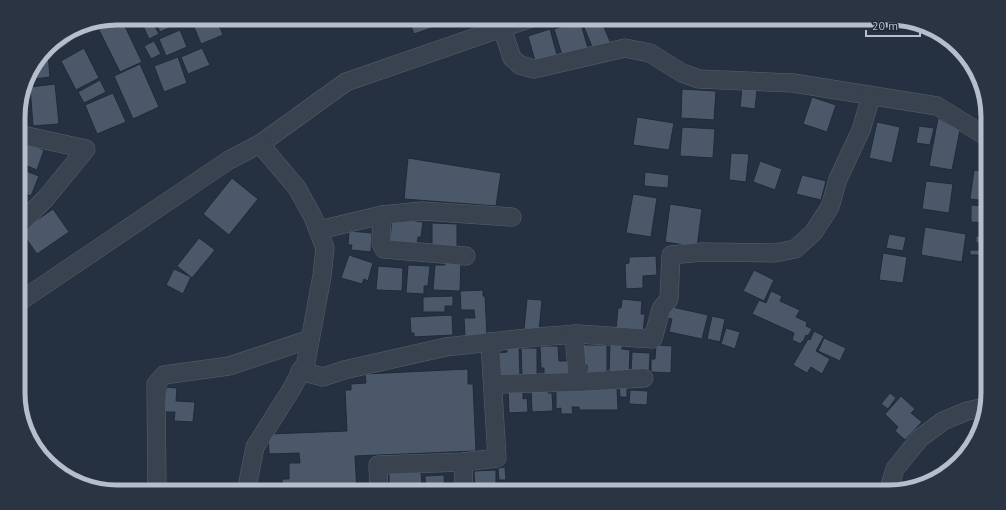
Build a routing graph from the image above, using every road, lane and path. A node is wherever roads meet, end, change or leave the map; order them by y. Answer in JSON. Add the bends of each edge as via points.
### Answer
{"nodes":[{"id":1,"x":511,"y":25,"type":"edge"},
{"id":2,"x":502,"y":28,"type":"junction"},
{"id":3,"x":871,"y":96,"type":"junction"},
{"id":4,"x":981,"y":134,"type":"edge"},
{"id":5,"x":25,"y":136,"type":"edge"},
{"id":6,"x":260,"y":144,"type":"junction"},
{"id":7,"x":382,"y":215,"type":"junction"},
{"id":8,"x":512,"y":217,"type":"dead end"},
{"id":9,"x":25,"y":219,"type":"edge"},
{"id":10,"x":319,"y":230,"type":"junction"},
{"id":11,"x":466,"y":256,"type":"dead end"},
{"id":12,"x":25,"y":298,"type":"edge"},
{"id":13,"x":574,"y":334,"type":"junction"},
{"id":14,"x":310,"y":339,"type":"junction"},
{"id":15,"x":490,"y":342,"type":"junction"},
{"id":16,"x":300,"y":372,"type":"junction"},
{"id":17,"x":644,"y":378,"type":"dead end"},
{"id":18,"x":578,"y":382,"type":"junction"},
{"id":19,"x":502,"y":384,"type":"dead end"},
{"id":20,"x":979,"y":408,"type":"edge"},
{"id":21,"x":463,"y":462,"type":"junction"},
{"id":22,"x":157,"y":485,"type":"edge"},
{"id":23,"x":247,"y":485,"type":"edge"},
{"id":24,"x":379,"y":485,"type":"edge"},
{"id":25,"x":464,"y":485,"type":"edge"},
{"id":26,"x":890,"y":485,"type":"edge"}],
"edges":[{"from":1,"to":2,"type":"street"},
{"from":2,"to":3,"type":"street","via":[[512,58],[520,65],[534,69],[625,48],[650,53],[682,73],[699,79],[793,83]]},
{"from":2,"to":6,"type":"street","via":[[346,82]]},
{"from":3,"to":4,"type":"street","via":[[938,106]]},
{"from":3,"to":13,"type":"street","via":[[861,130],[838,178],[830,207],[813,233],[795,249],[775,253],[702,252],[671,255],[669,299],[661,309],[653,338]]},
{"from":5,"to":9,"type":"street","via":[[86,149],[46,198]]},
{"from":6,"to":10,"type":"street","via":[[297,188]]},
{"from":6,"to":12,"type":"street","via":[[229,160]]},
{"from":7,"to":8,"type":"street","via":[[422,211]]},
{"from":7,"to":10,"type":"street"},
{"from":7,"to":11,"type":"street","via":[[384,249]]},
{"from":10,"to":14,"type":"street","via":[[325,248]]},
{"from":13,"to":15,"type":"street"},
{"from":13,"to":18,"type":"street"},
{"from":14,"to":16,"type":"street","via":[[306,362]]},
{"from":14,"to":22,"type":"street","via":[[229,366],[164,375],[156,384]]},
{"from":15,"to":16,"type":"street","via":[[440,348],[322,377]]},
{"from":15,"to":21,"type":"street","via":[[497,458]]},
{"from":16,"to":23,"type":"street","via":[[255,447]]},
{"from":17,"to":18,"type":"street"},
{"from":18,"to":19,"type":"street"},
{"from":20,"to":26,"type":"street","via":[[943,421],[920,438],[895,469]]},
{"from":21,"to":24,"type":"street","via":[[378,465]]},
{"from":21,"to":25,"type":"street"}]}
